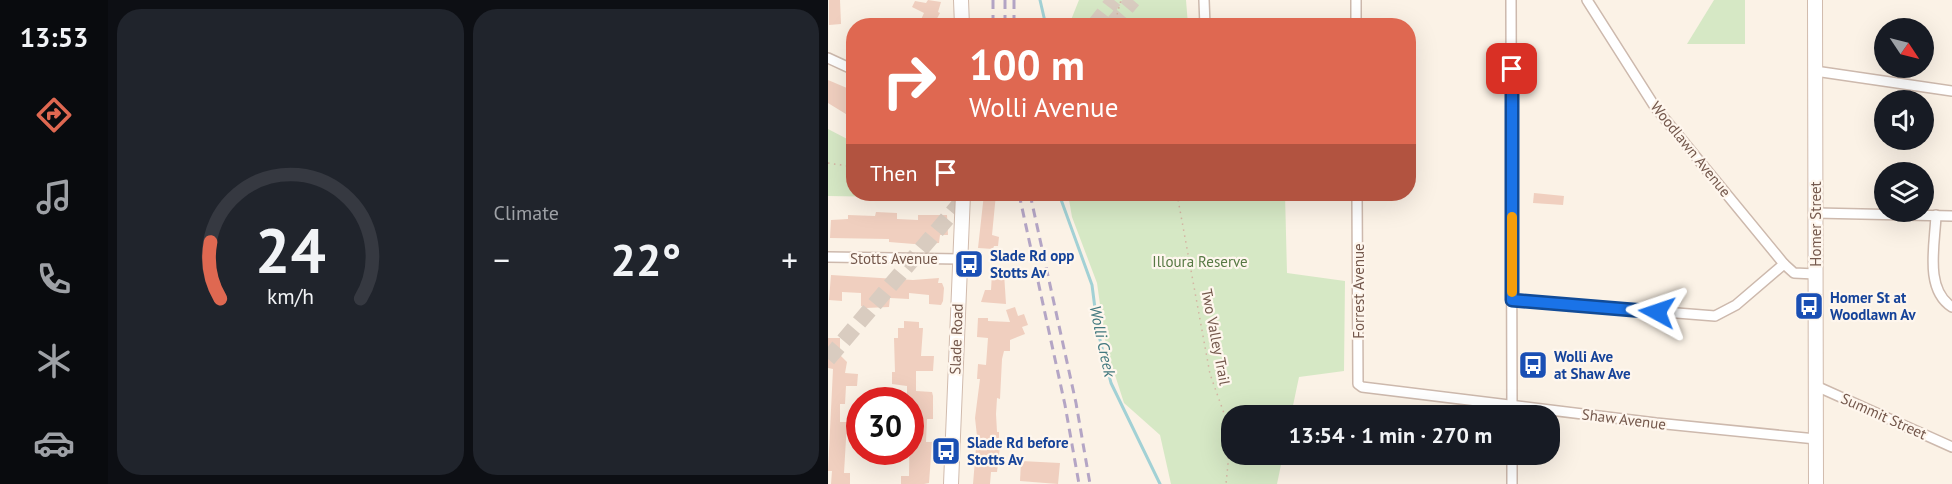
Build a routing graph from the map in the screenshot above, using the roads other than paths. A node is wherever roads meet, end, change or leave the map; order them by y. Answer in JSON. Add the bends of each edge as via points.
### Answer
{"nodes":[{"id":1,"x":961,"y":0,"type":"edge"},
{"id":2,"x":1204,"y":0,"type":"edge"},
{"id":3,"x":1356,"y":0,"type":"edge"},
{"id":4,"x":1511,"y":0,"type":"edge"},
{"id":5,"x":1587,"y":0,"type":"edge"},
{"id":6,"x":1815,"y":0,"type":"edge"},
{"id":7,"x":962,"y":18,"type":"edge"},
{"id":8,"x":1205,"y":18,"type":"edge"},
{"id":9,"x":1356,"y":18,"type":"edge"},
{"id":10,"x":828,"y":58,"type":"edge"},
{"id":11,"x":846,"y":66,"type":"edge"},
{"id":12,"x":1815,"y":72,"type":"junction"},
{"id":13,"x":1952,"y":91,"type":"edge"},
{"id":14,"x":963,"y":201,"type":"edge"},
{"id":15,"x":1357,"y":201,"type":"edge"},
{"id":16,"x":1816,"y":213,"type":"junction"},
{"id":17,"x":1936,"y":215,"type":"junction"},
{"id":18,"x":1952,"y":216,"type":"edge"},
{"id":19,"x":828,"y":257,"type":"edge"},
{"id":20,"x":960,"y":259,"type":"junction"},
{"id":21,"x":1784,"y":264,"type":"junction"},
{"id":22,"x":1815,"y":274,"type":"junction"},
{"id":23,"x":1512,"y":300,"type":"junction"},
{"id":24,"x":1952,"y":307,"type":"edge"},
{"id":25,"x":1816,"y":386,"type":"junction"},
{"id":26,"x":1362,"y":387,"type":"joint"},
{"id":27,"x":1479,"y":405,"type":"edge"},
{"id":28,"x":1512,"y":405,"type":"edge"},
{"id":29,"x":1560,"y":415,"type":"edge"},
{"id":30,"x":1816,"y":439,"type":"junction"},
{"id":31,"x":1952,"y":447,"type":"edge"},
{"id":32,"x":1512,"y":465,"type":"edge"},
{"id":33,"x":951,"y":484,"type":"edge"},
{"id":34,"x":1512,"y":484,"type":"edge"},
{"id":35,"x":1816,"y":484,"type":"edge"}],
"edges":[{"from":1,"to":7,"type":"street"},
{"from":2,"to":8,"type":"street"},
{"from":3,"to":9,"type":"street"},
{"from":4,"to":23,"type":"street"},
{"from":5,"to":21,"type":"street","name":"Woodlawn Avenue","via":[[1655,107]]},
{"from":6,"to":12,"type":"street","name":"Homer Street"},
{"from":10,"to":11,"type":"street"},
{"from":12,"to":13,"type":"street"},
{"from":12,"to":16,"type":"street","name":"Homer Street"},
{"from":14,"to":20,"type":"street","name":"Slade Road"},
{"from":15,"to":26,"type":"street","name":"Forrest Avenue","via":[[1358,384]]},
{"from":16,"to":17,"type":"street"},
{"from":16,"to":22,"type":"street","name":"Homer Street"},
{"from":17,"to":18,"type":"street"},
{"from":17,"to":24,"type":"street","via":[[1934,281],[1942,299]]},
{"from":19,"to":20,"type":"street","name":"Stotts Avenue"},
{"from":20,"to":33,"type":"street","name":"Slade Road"},
{"from":21,"to":22,"type":"street","via":[[1794,273]]},
{"from":21,"to":23,"type":"street","via":[[1736,305],[1714,316]]},
{"from":22,"to":25,"type":"street","name":"Homer Street"},
{"from":23,"to":28,"type":"street"},
{"from":25,"to":30,"type":"street","name":"Homer Street"},
{"from":25,"to":31,"type":"street","name":"Summit Street"},
{"from":26,"to":27,"type":"street","name":"Shaw Avenue"},
{"from":29,"to":30,"type":"street","name":"Shaw Avenue"},
{"from":30,"to":35,"type":"street","name":"Homer Street"},
{"from":32,"to":34,"type":"street"}]}
